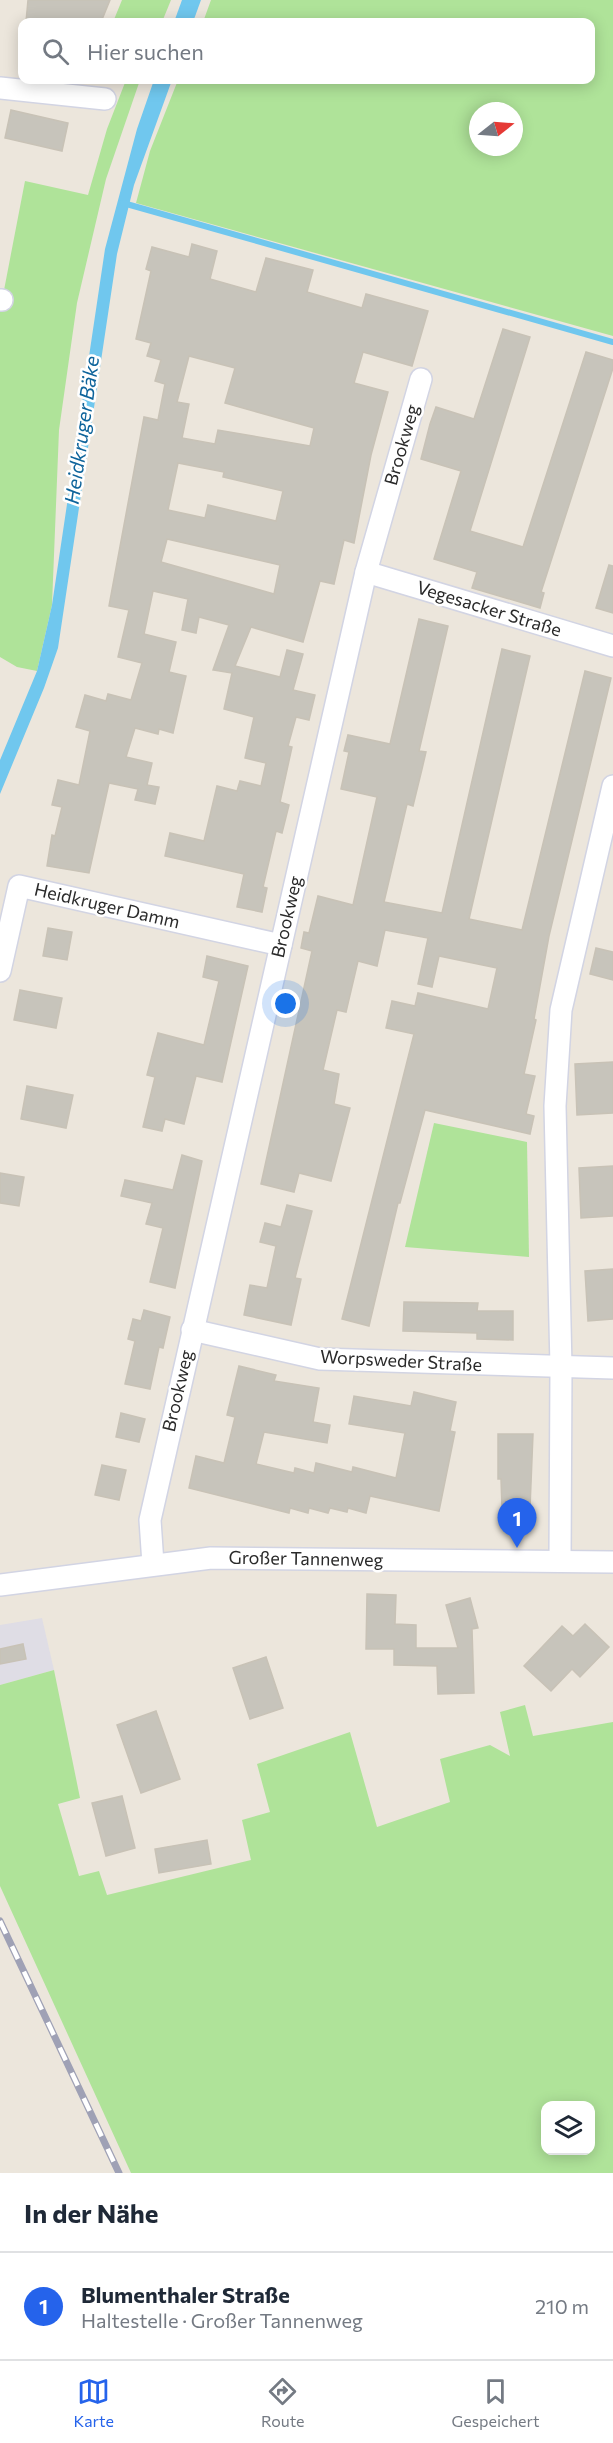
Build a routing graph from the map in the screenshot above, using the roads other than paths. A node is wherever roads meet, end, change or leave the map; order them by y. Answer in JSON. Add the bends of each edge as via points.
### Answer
{"nodes":[{"id":1,"x":0,"y":88,"type":"edge"},
{"id":2,"x":105,"y":99,"type":"dead end"},
{"id":3,"x":421,"y":379,"type":"dead end"},
{"id":4,"x":366,"y":572,"type":"junction"},
{"id":5,"x":613,"y":646,"type":"edge"},
{"id":6,"x":613,"y":786,"type":"edge"},
{"id":7,"x":281,"y":945,"type":"junction"},
{"id":8,"x":0,"y":971,"type":"edge"},
{"id":9,"x":192,"y":1330,"type":"junction"},
{"id":10,"x":561,"y":1367,"type":"junction"},
{"id":11,"x":613,"y":1368,"type":"edge"},
{"id":12,"x":560,"y":1560,"type":"junction"},
{"id":13,"x":613,"y":1562,"type":"edge"},
{"id":14,"x":153,"y":1564,"type":"junction"},
{"id":15,"x":0,"y":1585,"type":"edge"}],
"edges":[{"from":1,"to":2,"type":"street"},
{"from":3,"to":4,"type":"street","name":"Brookweg"},
{"from":4,"to":5,"type":"street","name":"Vegesacker Straße"},
{"from":4,"to":7,"type":"street","name":"Brookweg"},
{"from":6,"to":10,"type":"street","via":[[561,1010],[555,1107]]},
{"from":7,"to":8,"type":"street","name":"Heidkruger Damm","via":[[19,886]]},
{"from":7,"to":9,"type":"street","name":"Brookweg"},
{"from":9,"to":10,"type":"street","name":"Worpsweder Straße","via":[[320,1359]]},
{"from":9,"to":14,"type":"street","name":"Brookweg","via":[[150,1520]]},
{"from":10,"to":11,"type":"street","name":"Worpsweder Straße"},
{"from":10,"to":12,"type":"street"},
{"from":12,"to":13,"type":"street","name":"Großer Tannenweg"},
{"from":12,"to":14,"type":"street","name":"Großer Tannenweg","via":[[211,1558]]},
{"from":14,"to":15,"type":"street","name":"Großer Tannenweg"}]}
